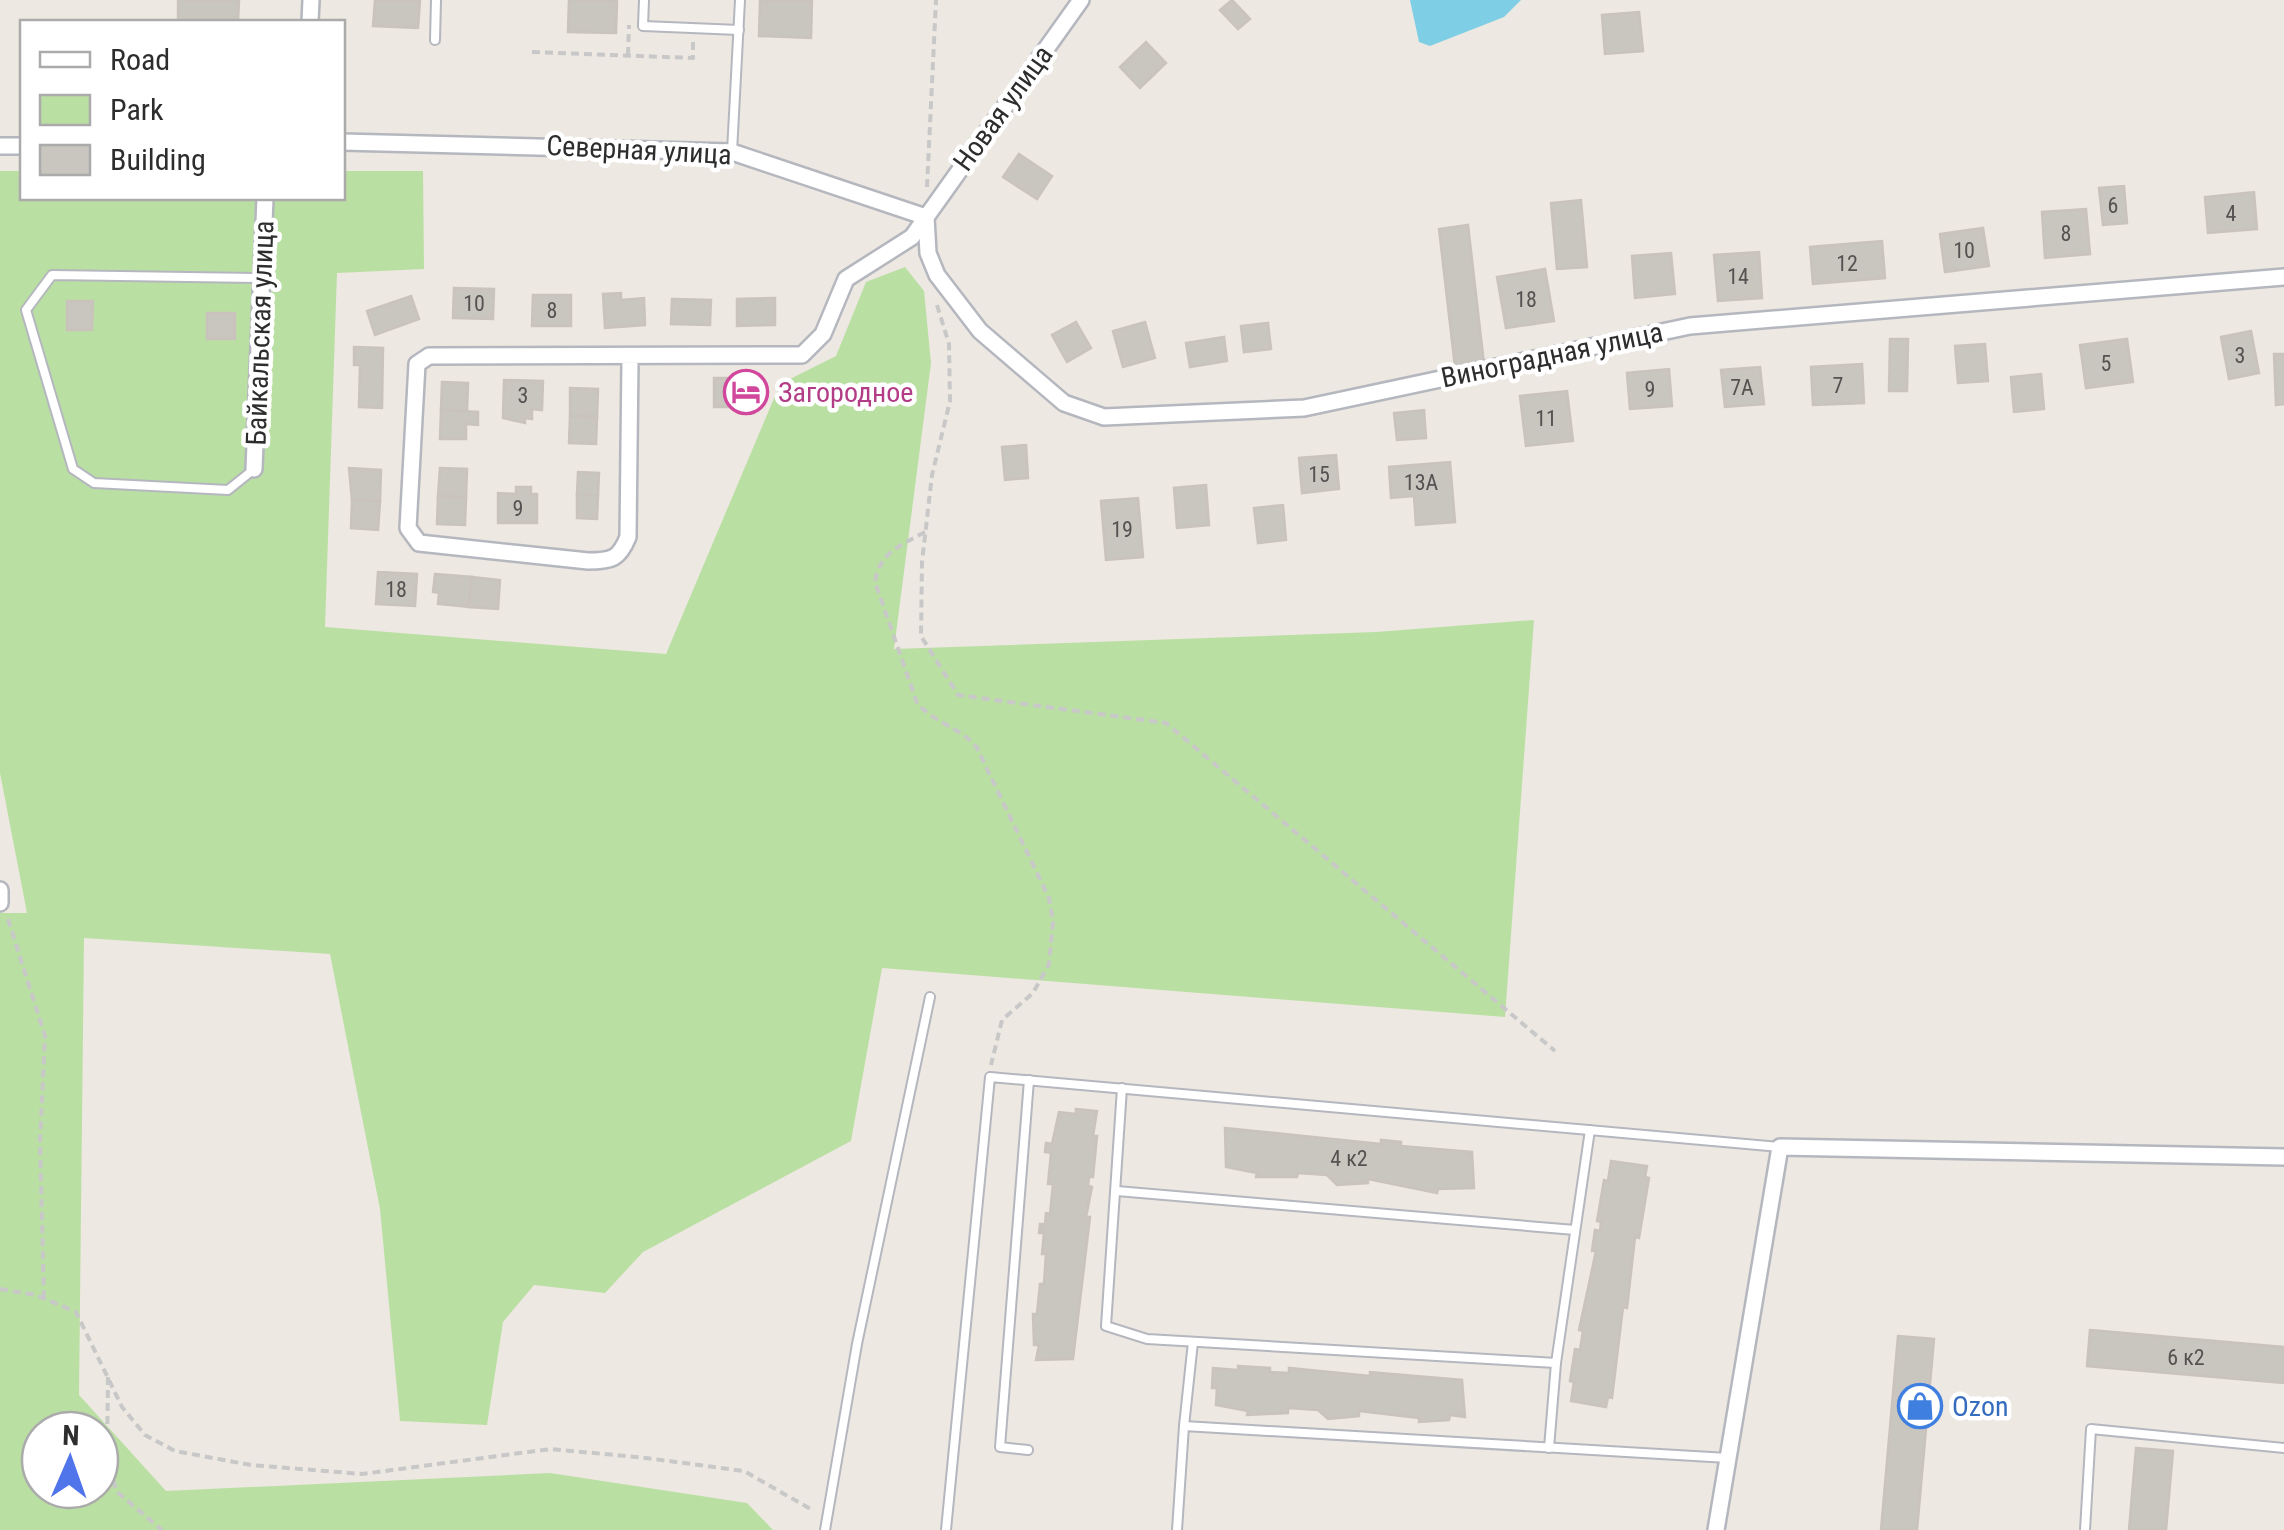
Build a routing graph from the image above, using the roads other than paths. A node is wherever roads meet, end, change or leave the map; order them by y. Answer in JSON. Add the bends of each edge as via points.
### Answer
{"nodes":[{"id":1,"x":436,"y":0,"type":"edge"},
{"id":2,"x":644,"y":0,"type":"edge"},
{"id":3,"x":740,"y":0,"type":"edge"},
{"id":4,"x":1081,"y":0,"type":"edge"},
{"id":5,"x":739,"y":30,"type":"junction"},
{"id":6,"x":434,"y":40,"type":"dead end"},
{"id":7,"x":345,"y":142,"type":"edge"},
{"id":8,"x":732,"y":152,"type":"junction"},
{"id":9,"x":265,"y":200,"type":"edge"},
{"id":10,"x":926,"y":216,"type":"junction"},
{"id":11,"x":2284,"y":277,"type":"edge"},
{"id":12,"x":262,"y":278,"type":"junction"},
{"id":13,"x":630,"y":358,"type":"junction"},
{"id":14,"x":254,"y":469,"type":"joint"},
{"id":15,"x":930,"y":997,"type":"dead end"},
{"id":16,"x":1029,"y":1080,"type":"junction"},
{"id":17,"x":1122,"y":1088,"type":"junction"},
{"id":18,"x":1590,"y":1130,"type":"junction"},
{"id":19,"x":1780,"y":1147,"type":"junction"},
{"id":20,"x":2284,"y":1156,"type":"edge"},
{"id":21,"x":1117,"y":1191,"type":"junction"},
{"id":22,"x":1575,"y":1230,"type":"junction"},
{"id":23,"x":1193,"y":1342,"type":"junction"},
{"id":24,"x":1556,"y":1363,"type":"junction"},
{"id":25,"x":1184,"y":1426,"type":"junction"},
{"id":26,"x":1550,"y":1448,"type":"junction"},
{"id":27,"x":2284,"y":1448,"type":"edge"},
{"id":28,"x":1028,"y":1450,"type":"dead end"},
{"id":29,"x":1728,"y":1458,"type":"junction"},
{"id":30,"x":825,"y":1530,"type":"edge"},
{"id":31,"x":946,"y":1530,"type":"edge"},
{"id":32,"x":1177,"y":1530,"type":"edge"},
{"id":33,"x":1716,"y":1530,"type":"edge"},
{"id":34,"x":2084,"y":1530,"type":"edge"}],
"edges":[{"from":1,"to":6,"type":"lane"},
{"from":2,"to":5,"type":"lane","via":[[643,26]]},
{"from":3,"to":5,"type":"lane"},
{"from":4,"to":10,"type":"street","name":"Новая улица"},
{"from":5,"to":8,"type":"lane"},
{"from":7,"to":8,"type":"street","name":"Северная улица"},
{"from":8,"to":10,"type":"street","name":"Северная улица"},
{"from":9,"to":12,"type":"street","name":"Байкальская улица"},
{"from":10,"to":11,"type":"street","name":"Виноградная улица","via":[[937,275],[980,331],[1064,402],[1104,417],[1304,408],[1690,326]]},
{"from":10,"to":13,"type":"street","name":"Новая улица","via":[[912,237],[846,279],[823,334],[802,355]]},
{"from":12,"to":14,"type":"street","name":"Байкальская улица"},
{"from":12,"to":14,"type":"lane","via":[[52,275],[26,310],[73,469],[94,483],[228,490]]},
{"from":13,"to":13,"type":"street","name":"Новая улица","via":[[429,356],[417,364],[408,528],[418,543],[588,562],[620,555],[628,537]]},
{"from":15,"to":30,"type":"lane"},
{"from":16,"to":17,"type":"lane"},
{"from":16,"to":28,"type":"lane","via":[[1000,1447]]},
{"from":16,"to":31,"type":"lane","via":[[990,1077]]},
{"from":17,"to":18,"type":"lane"},
{"from":17,"to":21,"type":"lane"},
{"from":18,"to":19,"type":"lane"},
{"from":18,"to":22,"type":"lane"},
{"from":19,"to":20,"type":"street"},
{"from":19,"to":29,"type":"street"},
{"from":21,"to":22,"type":"lane"},
{"from":21,"to":23,"type":"lane","via":[[1106,1326],[1146,1339]]},
{"from":22,"to":24,"type":"lane"},
{"from":23,"to":24,"type":"lane"},
{"from":23,"to":25,"type":"lane"},
{"from":24,"to":26,"type":"lane"},
{"from":25,"to":26,"type":"lane"},
{"from":25,"to":32,"type":"lane"},
{"from":26,"to":29,"type":"lane"},
{"from":27,"to":34,"type":"lane","via":[[2092,1428]]},
{"from":29,"to":33,"type":"street"}]}
